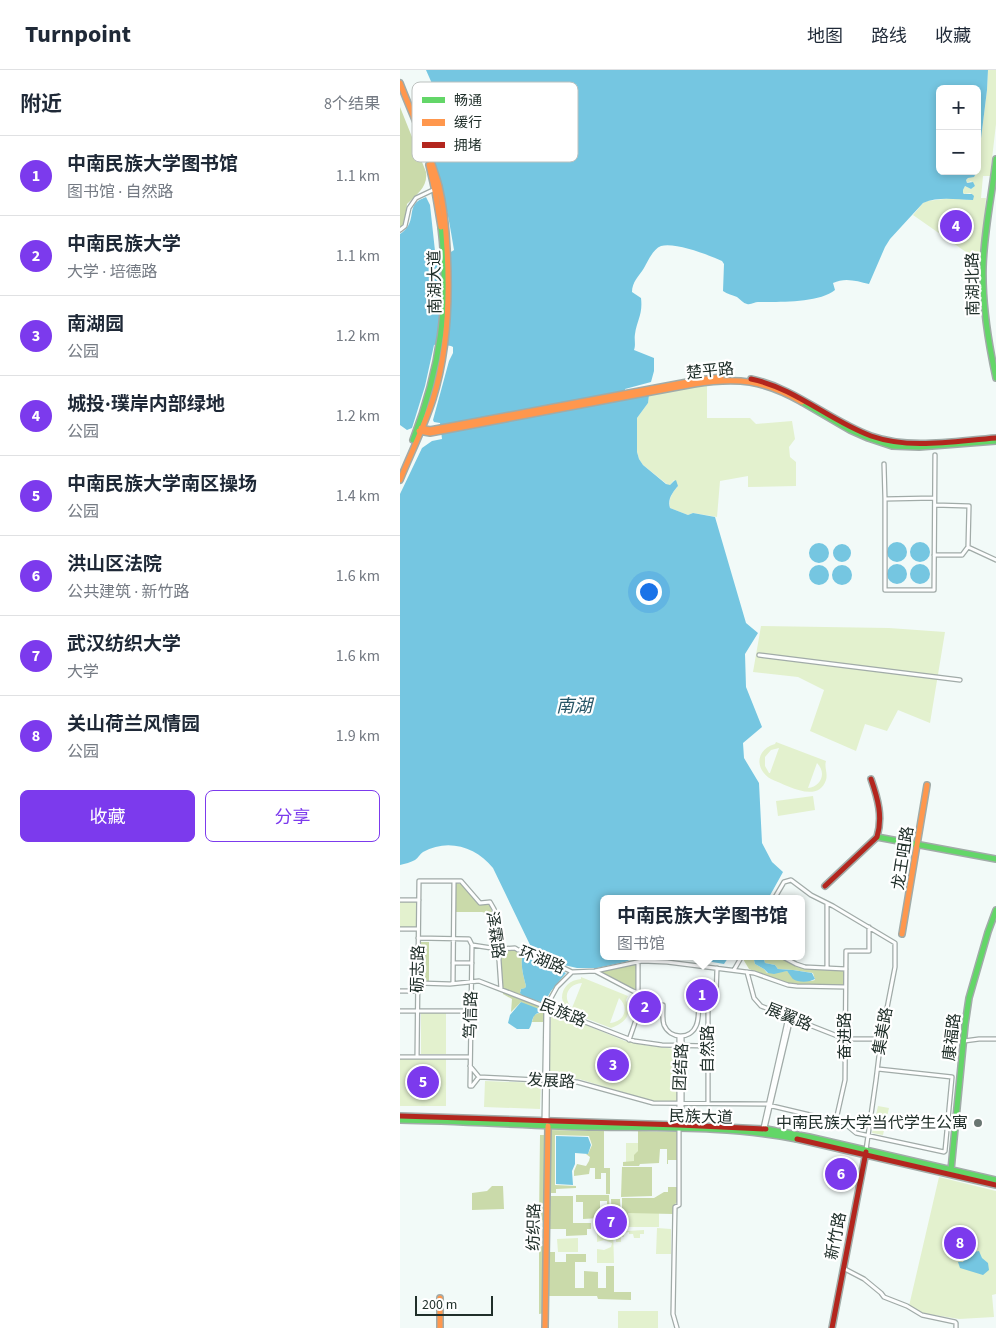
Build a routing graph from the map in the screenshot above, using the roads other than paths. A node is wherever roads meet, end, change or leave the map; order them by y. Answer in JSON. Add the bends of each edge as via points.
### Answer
{"nodes":[{"id":1,"x":400,"y":84,"type":"edge"},
{"id":2,"x":400,"y":92,"type":"edge"},
{"id":3,"x":412,"y":113,"type":"edge"},
{"id":4,"x":412,"y":123,"type":"edge"},
{"id":5,"x":996,"y":159,"type":"edge"},
{"id":6,"x":427,"y":162,"type":"edge"},
{"id":7,"x":432,"y":162,"type":"edge"},
{"id":8,"x":995,"y":186,"type":"edge"},
{"id":9,"x":437,"y":188,"type":"junction"},
{"id":10,"x":400,"y":230,"type":"edge"},
{"id":11,"x":996,"y":378,"type":"edge"},
{"id":12,"x":420,"y":430,"type":"junction"},
{"id":13,"x":996,"y":440,"type":"edge"},
{"id":14,"x":935,"y":455,"type":"dead end"},
{"id":15,"x":884,"y":464,"type":"dead end"},
{"id":16,"x":400,"y":472,"type":"edge"},
{"id":17,"x":400,"y":480,"type":"edge"},
{"id":18,"x":885,"y":498,"type":"junction"},
{"id":19,"x":935,"y":498,"type":"junction"},
{"id":20,"x":935,"y":505,"type":"junction"},
{"id":21,"x":968,"y":547,"type":"junction"},
{"id":22,"x":934,"y":554,"type":"junction"},
{"id":23,"x":996,"y":560,"type":"edge"},
{"id":24,"x":759,"y":655,"type":"dead end"},
{"id":25,"x":960,"y":680,"type":"dead end"},
{"id":26,"x":871,"y":780,"type":"dead end"},
{"id":27,"x":927,"y":785,"type":"dead end"},
{"id":28,"x":878,"y":837,"type":"junction"},
{"id":29,"x":918,"y":844,"type":"junction"},
{"id":30,"x":996,"y":859,"type":"edge"},
{"id":31,"x":454,"y":881,"type":"junction"},
{"id":32,"x":826,"y":886,"type":"dead end"},
{"id":33,"x":776,"y":895,"type":"edge"},
{"id":34,"x":400,"y":900,"type":"edge"},
{"id":35,"x":419,"y":900,"type":"junction"},
{"id":36,"x":827,"y":903,"type":"junction"},
{"id":37,"x":996,"y":910,"type":"edge"},
{"id":38,"x":869,"y":927,"type":"junction"},
{"id":39,"x":400,"y":929,"type":"edge"},
{"id":40,"x":418,"y":929,"type":"junction"},
{"id":41,"x":902,"y":934,"type":"dead end"},
{"id":42,"x":418,"y":938,"type":"junction"},
{"id":43,"x":453,"y":939,"type":"junction"},
{"id":44,"x":472,"y":945,"type":"junction"},
{"id":45,"x":498,"y":949,"type":"junction"},
{"id":46,"x":740,"y":960,"type":"edge"},
{"id":47,"x":789,"y":960,"type":"edge"},
{"id":48,"x":453,"y":962,"type":"junction"},
{"id":49,"x":472,"y":962,"type":"junction"},
{"id":50,"x":638,"y":962,"type":"junction"},
{"id":51,"x":717,"y":968,"type":"junction"},
{"id":52,"x":827,"y":968,"type":"junction"},
{"id":53,"x":846,"y":969,"type":"junction"},
{"id":54,"x":734,"y":970,"type":"junction"},
{"id":55,"x":595,"y":971,"type":"junction"},
{"id":56,"x":572,"y":972,"type":"junction"},
{"id":57,"x":747,"y":972,"type":"junction"},
{"id":58,"x":472,"y":981,"type":"junction"},
{"id":59,"x":418,"y":983,"type":"junction"},
{"id":60,"x":453,"y":983,"type":"junction"},
{"id":61,"x":846,"y":987,"type":"junction"},
{"id":62,"x":501,"y":989,"type":"junction"},
{"id":63,"x":400,"y":991,"type":"edge"},
{"id":64,"x":418,"y":992,"type":"junction"},
{"id":65,"x":638,"y":993,"type":"junction"},
{"id":66,"x":638,"y":1005,"type":"junction"},
{"id":67,"x":710,"y":1005,"type":"junction"},
{"id":68,"x":547,"y":1007,"type":"junction"},
{"id":69,"x":400,"y":1011,"type":"edge"},
{"id":70,"x":418,"y":1011,"type":"junction"},
{"id":71,"x":471,"y":1011,"type":"junction"},
{"id":72,"x":790,"y":1017,"type":"junction"},
{"id":73,"x":681,"y":1037,"type":"junction"},
{"id":74,"x":845,"y":1039,"type":"junction"},
{"id":75,"x":996,"y":1039,"type":"edge"},
{"id":76,"x":629,"y":1040,"type":"junction"},
{"id":77,"x":881,"y":1040,"type":"junction"},
{"id":78,"x":964,"y":1041,"type":"junction"},
{"id":79,"x":681,"y":1046,"type":"junction"},
{"id":80,"x":708,"y":1046,"type":"junction"},
{"id":81,"x":400,"y":1057,"type":"edge"},
{"id":82,"x":417,"y":1057,"type":"junction"},
{"id":83,"x":470,"y":1057,"type":"junction"},
{"id":84,"x":470,"y":1066,"type":"junction"},
{"id":85,"x":878,"y":1069,"type":"junction"},
{"id":86,"x":479,"y":1077,"type":"junction"},
{"id":87,"x":546,"y":1081,"type":"junction"},
{"id":88,"x":681,"y":1103,"type":"junction"},
{"id":89,"x":708,"y":1103,"type":"junction"},
{"id":90,"x":770,"y":1105,"type":"junction"},
{"id":91,"x":400,"y":1116,"type":"edge"},
{"id":92,"x":400,"y":1120,"type":"edge"},
{"id":93,"x":836,"y":1120,"type":"junction"},
{"id":94,"x":546,"y":1124,"type":"junction"},
{"id":95,"x":681,"y":1127,"type":"junction"},
{"id":96,"x":764,"y":1129,"type":"junction"},
{"id":97,"x":868,"y":1135,"type":"junction"},
{"id":98,"x":866,"y":1152,"type":"junction"},
{"id":99,"x":951,"y":1170,"type":"junction"},
{"id":100,"x":996,"y":1180,"type":"edge"},
{"id":101,"x":996,"y":1185,"type":"edge"},
{"id":102,"x":843,"y":1268,"type":"junction"},
{"id":103,"x":440,"y":1298,"type":"dead end"},
{"id":104,"x":440,"y":1328,"type":"edge"},
{"id":105,"x":546,"y":1328,"type":"edge"},
{"id":106,"x":677,"y":1328,"type":"edge"},
{"id":107,"x":832,"y":1328,"type":"edge"},
{"id":108,"x":956,"y":1328,"type":"edge"}],
"edges":[{"from":1,"to":3,"type":"main road","name":"南湖大道"},
{"from":2,"to":4,"type":"main road","name":"南湖大道"},
{"from":5,"to":8,"type":"main road","name":"南湖北路"},
{"from":6,"to":9,"type":"main road","name":"南湖大道"},
{"from":7,"to":9,"type":"main road","name":"南湖大道"},
{"from":8,"to":11,"type":"main road","name":"南湖北路","via":[[984,250],[984,284],[987,331]]},
{"from":9,"to":10,"type":"street","via":[[416,198],[409,208],[405,226]]},
{"from":9,"to":12,"type":"main road","name":"南湖大道","via":[[445,280],[443,344]]},
{"from":12,"to":13,"type":"main road","name":"楚平路","via":[[427,434],[724,377],[744,378],[782,388],[862,432],[890,442]]},
{"from":12,"to":16,"type":"main road","name":"南湖大道"},
{"from":12,"to":17,"type":"main road","name":"南湖大道"},
{"from":14,"to":19,"type":"street"},
{"from":15,"to":18,"type":"street"},
{"from":18,"to":19,"type":"street"},
{"from":18,"to":22,"type":"street","via":[[885,590],[934,590]]},
{"from":19,"to":20,"type":"street"},
{"from":20,"to":21,"type":"street","via":[[969,506]]},
{"from":20,"to":22,"type":"street"},
{"from":21,"to":22,"type":"street","via":[[962,555]]},
{"from":21,"to":23,"type":"street"},
{"from":24,"to":25,"type":"street"},
{"from":26,"to":28,"type":"main road","via":[[879,807]]},
{"from":27,"to":29,"type":"main road","name":"龙王咀路"},
{"from":28,"to":29,"type":"main road"},
{"from":28,"to":32,"type":"main road"},
{"from":29,"to":30,"type":"main road"},
{"from":29,"to":41,"type":"main road","name":"龙王咀路"},
{"from":31,"to":35,"type":"street","name":"砺志路","via":[[419,881]]},
{"from":31,"to":43,"type":"street"},
{"from":31,"to":45,"type":"street","name":"泽霖路","via":[[462,882],[480,903],[489,902],[493,907]]},
{"from":33,"to":36,"type":"street","via":[[784,882],[791,880]]},
{"from":34,"to":35,"type":"street"},
{"from":35,"to":40,"type":"street","name":"砺志路"},
{"from":36,"to":38,"type":"street"},
{"from":36,"to":52,"type":"street"},
{"from":37,"to":78,"type":"main road","name":"康福路","via":[[970,998]]},
{"from":38,"to":53,"type":"street","name":"奋进路","via":[[869,952],[846,951]]},
{"from":38,"to":77,"type":"street","name":"集美路","via":[[895,943],[895,967]]},
{"from":39,"to":40,"type":"street"},
{"from":40,"to":42,"type":"street","name":"砺志路"},
{"from":42,"to":43,"type":"street"},
{"from":42,"to":59,"type":"street","name":"砺志路"},
{"from":43,"to":44,"type":"street","name":"环湖路","via":[[468,939]]},
{"from":43,"to":48,"type":"street"},
{"from":44,"to":45,"type":"street","name":"环湖路"},
{"from":44,"to":49,"type":"street","name":"笃信路"},
{"from":45,"to":56,"type":"street","name":"环湖路","via":[[527,950]]},
{"from":45,"to":62,"type":"street","name":"泽霖路"},
{"from":46,"to":54,"type":"street"},
{"from":47,"to":52,"type":"street","via":[[802,966]]},
{"from":48,"to":49,"type":"street"},
{"from":48,"to":60,"type":"street"},
{"from":49,"to":58,"type":"street","name":"笃信路"},
{"from":50,"to":51,"type":"street","name":"环湖路"},
{"from":50,"to":55,"type":"street","name":"环湖路"},
{"from":50,"to":65,"type":"street"},
{"from":51,"to":54,"type":"street","name":"环湖路"},
{"from":51,"to":67,"type":"street","name":"自然路","via":[[716,995]]},
{"from":52,"to":53,"type":"street"},
{"from":53,"to":61,"type":"street","name":"奋进路"},
{"from":54,"to":57,"type":"street","name":"环湖路"},
{"from":55,"to":56,"type":"street","name":"环湖路"},
{"from":55,"to":65,"type":"street"},
{"from":56,"to":68,"type":"street","via":[[557,987]]},
{"from":57,"to":61,"type":"street","name":"环湖路","via":[[797,986]]},
{"from":57,"to":72,"type":"street","name":"展翼路","via":[[758,1004]]},
{"from":58,"to":60,"type":"street","name":"民族路"},
{"from":58,"to":62,"type":"street","name":"民族路"},
{"from":58,"to":71,"type":"street","name":"笃信路"},
{"from":59,"to":60,"type":"street","name":"民族路"},
{"from":59,"to":64,"type":"street","name":"砺志路"},
{"from":61,"to":74,"type":"street","name":"奋进路"},
{"from":62,"to":68,"type":"street","name":"民族路"},
{"from":63,"to":64,"type":"street"},
{"from":64,"to":70,"type":"street","name":"砺志路"},
{"from":65,"to":66,"type":"street"},
{"from":66,"to":73,"type":"street","via":[[663,1005],[665,1027]]},
{"from":66,"to":76,"type":"street","via":[[638,1018]]},
{"from":67,"to":73,"type":"street","via":[[699,1006],[696,1027]]},
{"from":67,"to":80,"type":"street","name":"自然路"},
{"from":68,"to":76,"type":"street","name":"民族路"},
{"from":68,"to":87,"type":"street"},
{"from":69,"to":70,"type":"street"},
{"from":70,"to":71,"type":"street"},
{"from":70,"to":82,"type":"street","name":"砺志路"},
{"from":71,"to":83,"type":"street","name":"笃信路"},
{"from":72,"to":74,"type":"street","name":"展翼路"},
{"from":72,"to":90,"type":"street"},
{"from":73,"to":79,"type":"street","name":"团结路"},
{"from":74,"to":77,"type":"street","name":"展翼路"},
{"from":74,"to":93,"type":"street","name":"奋进路","via":[[844,1083]]},
{"from":75,"to":78,"type":"street"},
{"from":76,"to":79,"type":"street","name":"民族路"},
{"from":77,"to":85,"type":"street","name":"集美路"},
{"from":78,"to":99,"type":"main road","name":"康福路"},
{"from":79,"to":80,"type":"street","name":"民族路"},
{"from":79,"to":88,"type":"street","name":"团结路"},
{"from":80,"to":89,"type":"street","name":"自然路"},
{"from":81,"to":82,"type":"street"},
{"from":82,"to":83,"type":"street"},
{"from":83,"to":84,"type":"street","name":"笃信路"},
{"from":84,"to":86,"type":"street"},
{"from":84,"to":86,"type":"street","name":"笃信路","via":[[470,1086]]},
{"from":85,"to":97,"type":"street","name":"集美路"},
{"from":85,"to":97,"type":"street","via":[[952,1077],[945,1151]]},
{"from":86,"to":87,"type":"street","name":"发展路"},
{"from":87,"to":88,"type":"street","name":"发展路","via":[[580,1082],[649,1102]]},
{"from":87,"to":94,"type":"street"},
{"from":88,"to":89,"type":"street","name":"发展路"},
{"from":88,"to":95,"type":"street","name":"团结路"},
{"from":89,"to":90,"type":"street","name":"发展路"},
{"from":90,"to":93,"type":"street","name":"发展路"},
{"from":90,"to":96,"type":"street"},
{"from":91,"to":94,"type":"main road","name":"民族大道"},
{"from":92,"to":94,"type":"main road","name":"民族大道"},
{"from":93,"to":97,"type":"street","via":[[844,1122],[856,1133]]},
{"from":94,"to":95,"type":"main road","name":"民族大道"},
{"from":94,"to":105,"type":"main road","name":"纺织路"},
{"from":95,"to":96,"type":"main road","name":"民族大道"},
{"from":95,"to":98,"type":"main road","name":"民族大道","via":[[773,1134]]},
{"from":95,"to":106,"type":"street","name":"团结路","via":[[679,1205],[675,1207],[674,1314]]},
{"from":96,"to":98,"type":"main road","name":"民族大道"},
{"from":97,"to":98,"type":"street","name":"集美路"},
{"from":98,"to":99,"type":"main road","name":"民族大道"},
{"from":98,"to":101,"type":"main road","name":"民族大道"},
{"from":98,"to":102,"type":"main road","name":"新竹路"},
{"from":99,"to":100,"type":"main road","name":"民族大道"},
{"from":102,"to":107,"type":"main road","name":"新竹路"},
{"from":102,"to":108,"type":"street","via":[[864,1279],[884,1297],[922,1315],[955,1322]]},
{"from":103,"to":104,"type":"main road"}]}
